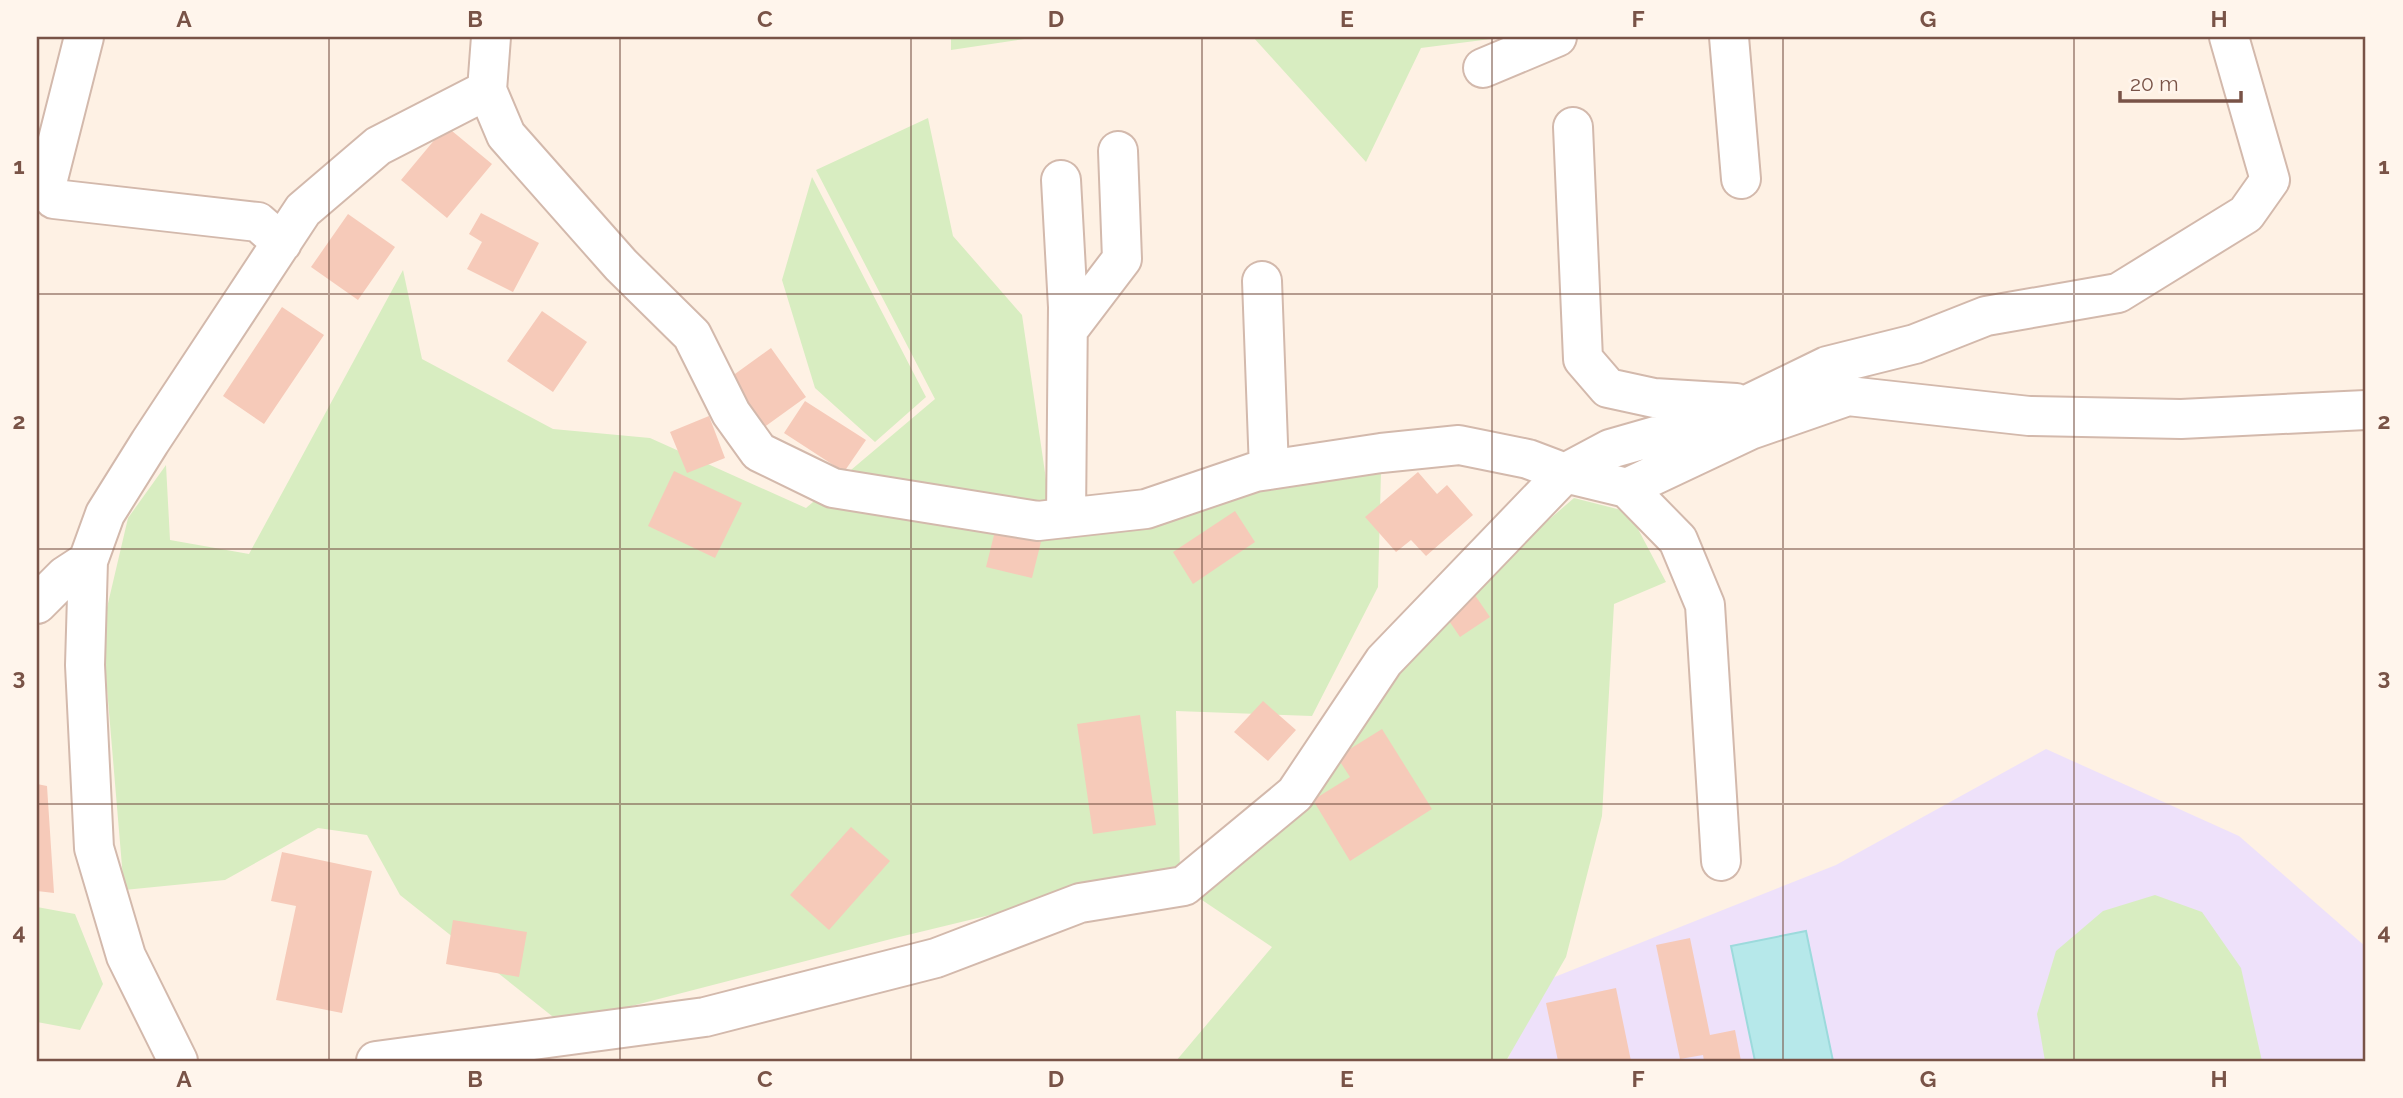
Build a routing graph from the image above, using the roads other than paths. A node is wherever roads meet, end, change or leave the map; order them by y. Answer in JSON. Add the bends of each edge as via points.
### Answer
{"nodes":[{"id":1,"x":84,"y":37,"type":"edge"},
{"id":2,"x":491,"y":37,"type":"edge"},
{"id":3,"x":1557,"y":37,"type":"edge"},
{"id":4,"x":1730,"y":37,"type":"edge"},
{"id":5,"x":2229,"y":37,"type":"edge"},
{"id":6,"x":1483,"y":68,"type":"dead end"},
{"id":7,"x":487,"y":90,"type":"junction"},
{"id":8,"x":1573,"y":127,"type":"dead end"},
{"id":9,"x":1118,"y":151,"type":"dead end"},
{"id":10,"x":1741,"y":179,"type":"dead end"},
{"id":11,"x":1061,"y":180,"type":"dead end"},
{"id":12,"x":282,"y":243,"type":"junction"},
{"id":13,"x":1262,"y":281,"type":"dead end"},
{"id":14,"x":1068,"y":330,"type":"junction"},
{"id":15,"x":1748,"y":404,"type":"junction"},
{"id":16,"x":2366,"y":410,"type":"edge"},
{"id":17,"x":1269,"y":470,"type":"junction"},
{"id":18,"x":1565,"y":473,"type":"junction"},
{"id":19,"x":1627,"y":488,"type":"junction"},
{"id":20,"x":1066,"y":518,"type":"junction"},
{"id":21,"x":88,"y":561,"type":"junction"},
{"id":22,"x":37,"y":604,"type":"edge"},
{"id":23,"x":1721,"y":861,"type":"dead end"},
{"id":24,"x":486,"y":1054,"type":"edge"},
{"id":25,"x":178,"y":1061,"type":"edge"},
{"id":26,"x":376,"y":1061,"type":"edge"}],
"edges":[{"from":1,"to":12,"type":"street","via":[[47,183],[54,199],[258,222]]},
{"from":2,"to":7,"type":"street"},
{"from":3,"to":6,"type":"street"},
{"from":4,"to":10,"type":"street"},
{"from":5,"to":15,"type":"street","via":[[2270,180],[2246,214],[2118,293],[1986,316],[1915,344],[1827,366]]},
{"from":7,"to":12,"type":"street","via":[[378,146],[303,211]]},
{"from":7,"to":20,"type":"street","via":[[506,135],[621,265],[692,335],[730,413],[759,452],[833,488],[1038,521]]},
{"from":8,"to":15,"type":"street","via":[[1583,359],[1608,388],[1654,398]]},
{"from":9,"to":14,"type":"street","via":[[1122,259]]},
{"from":11,"to":14,"type":"street"},
{"from":12,"to":21,"type":"street","via":[[105,514]]},
{"from":13,"to":17,"type":"street"},
{"from":14,"to":20,"type":"street"},
{"from":15,"to":18,"type":"street","via":[[1722,417],[1610,449]]},
{"from":16,"to":19,"type":"street","via":[[2181,418],[2029,416],[1848,396],[1750,430]]},
{"from":17,"to":18,"type":"street","via":[[1459,445],[1528,459]]},
{"from":17,"to":20,"type":"street","via":[[1146,509]]},
{"from":18,"to":19,"type":"street"},
{"from":18,"to":24,"type":"street","via":[[1384,662],[1295,794],[1185,886],[1080,902],[936,958],[705,1017]]},
{"from":19,"to":23,"type":"street","via":[[1678,540],[1705,606]]},
{"from":21,"to":22,"type":"street"},
{"from":21,"to":25,"type":"street","via":[[85,665],[94,848],[126,956]]},
{"from":24,"to":26,"type":"street"}]}
